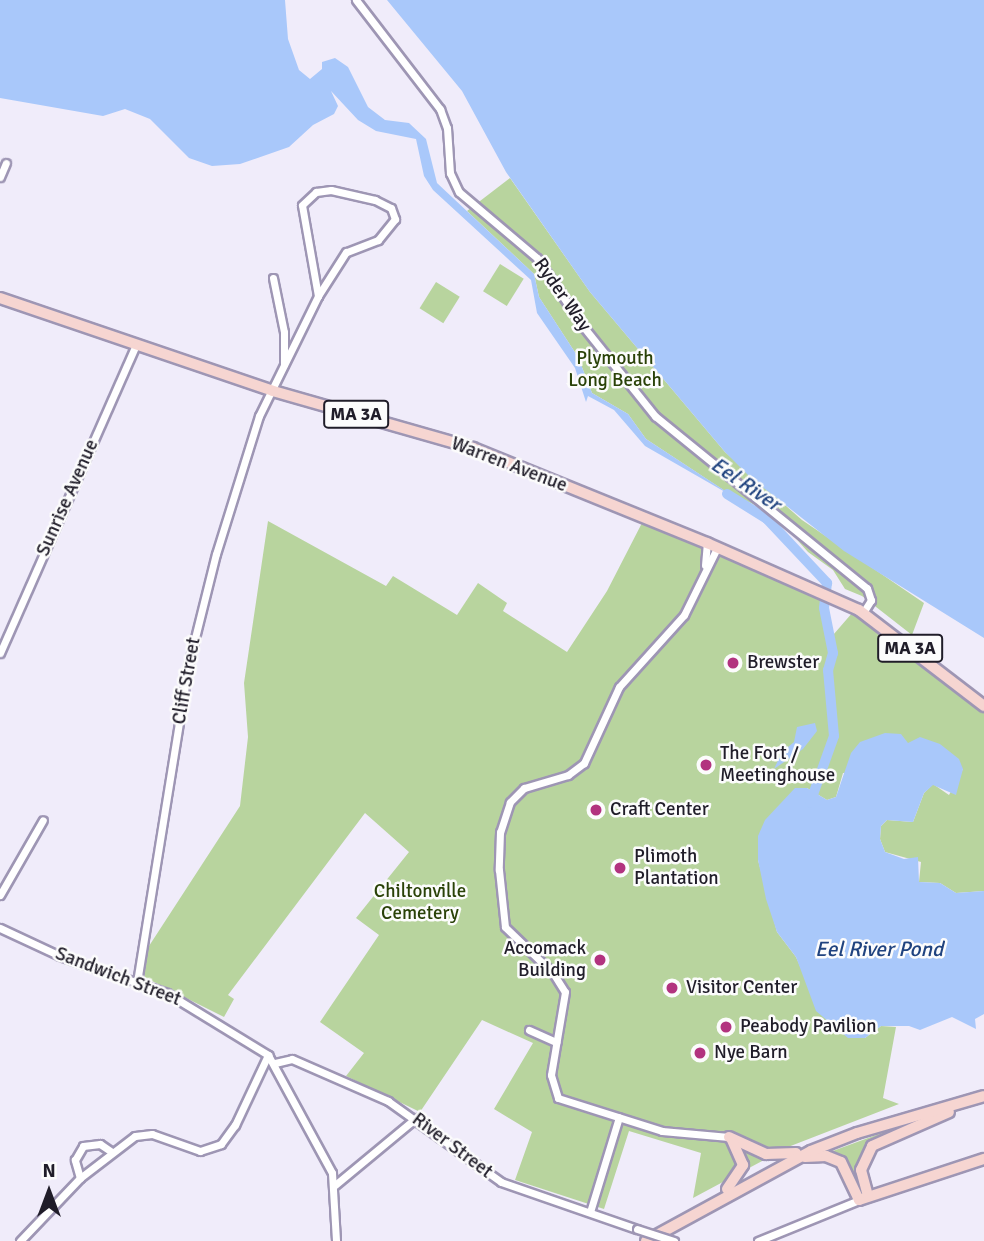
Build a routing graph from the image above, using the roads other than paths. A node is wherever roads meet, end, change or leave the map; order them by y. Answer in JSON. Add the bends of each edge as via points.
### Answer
{"nodes":[{"id":1,"x":356,"y":0,"type":"edge"},
{"id":2,"x":6,"y":163,"type":"dead end"},
{"id":3,"x":0,"y":177,"type":"edge"},
{"id":4,"x":274,"y":278,"type":"dead end"},
{"id":5,"x":318,"y":296,"type":"junction"},
{"id":6,"x":0,"y":298,"type":"edge"},
{"id":7,"x":136,"y":344,"type":"junction"},
{"id":8,"x":284,"y":368,"type":"junction"},
{"id":9,"x":273,"y":391,"type":"junction"},
{"id":10,"x":707,"y":543,"type":"junction"},
{"id":11,"x":717,"y":548,"type":"junction"},
{"id":12,"x":705,"y":566,"type":"junction"},
{"id":13,"x":863,"y":613,"type":"junction"},
{"id":14,"x":0,"y":653,"type":"edge"},
{"id":15,"x":984,"y":706,"type":"edge"},
{"id":16,"x":43,"y":820,"type":"dead end"},
{"id":17,"x":0,"y":895,"type":"edge"},
{"id":18,"x":0,"y":928,"type":"edge"},
{"id":19,"x":137,"y":982,"type":"junction"},
{"id":20,"x":529,"y":1030,"type":"dead end"},
{"id":21,"x":556,"y":1042,"type":"junction"},
{"id":22,"x":268,"y":1055,"type":"junction"},
{"id":23,"x":275,"y":1063,"type":"junction"},
{"id":24,"x":984,"y":1097,"type":"edge"},
{"id":25,"x":619,"y":1116,"type":"junction"},
{"id":26,"x":416,"y":1118,"type":"junction"},
{"id":27,"x":729,"y":1137,"type":"junction"},
{"id":28,"x":811,"y":1151,"type":"junction"},
{"id":29,"x":112,"y":1152,"type":"junction"},
{"id":30,"x":794,"y":1159,"type":"junction"},
{"id":31,"x":984,"y":1159,"type":"edge"},
{"id":32,"x":80,"y":1178,"type":"junction"},
{"id":33,"x":335,"y":1185,"type":"junction"},
{"id":34,"x":864,"y":1198,"type":"junction"},
{"id":35,"x":716,"y":1200,"type":"junction"},
{"id":36,"x":590,"y":1212,"type":"junction"},
{"id":37,"x":20,"y":1241,"type":"edge"},
{"id":38,"x":336,"y":1241,"type":"edge"},
{"id":39,"x":646,"y":1241,"type":"edge"},
{"id":40,"x":674,"y":1241,"type":"edge"},
{"id":41,"x":758,"y":1241,"type":"edge"}],
"edges":[{"from":1,"to":13,"type":"street","name":"Ryder Way","via":[[440,109],[448,131],[450,173],[459,192],[537,258],[582,325],[654,416],[867,588],[871,600]]},
{"from":2,"to":3,"type":"street"},
{"from":4,"to":8,"type":"street","via":[[284,325]]},
{"from":5,"to":5,"type":"street","name":"Cliff Street","via":[[302,203],[316,192],[331,190],[391,208],[395,219],[389,231],[369,245],[346,252]]},
{"from":5,"to":8,"type":"street","name":"Cliff Street"},
{"from":6,"to":7,"type":"main road","name":"Warren Avenue","number":"MA 3A"},
{"from":7,"to":9,"type":"main road","name":"Warren Avenue","number":"MA 3A"},
{"from":7,"to":14,"type":"street","name":"Sunrise Avenue"},
{"from":8,"to":9,"type":"street","name":"Cliff Street"},
{"from":9,"to":10,"type":"main road","name":"Warren Avenue","number":"MA 3A","via":[[473,448]]},
{"from":9,"to":19,"type":"street","name":"Cliff Street","via":[[248,443],[188,666]]},
{"from":10,"to":11,"type":"main road","name":"Warren Avenue","number":"MA 3A"},
{"from":10,"to":12,"type":"street"},
{"from":11,"to":12,"type":"street"},
{"from":11,"to":13,"type":"main road","name":"Warren Avenue","number":"MA 3A"},
{"from":12,"to":21,"type":"street","via":[[684,615],[619,687],[583,762],[568,775],[524,788],[510,802],[500,832],[505,927],[557,977],[566,998]]},
{"from":13,"to":15,"type":"main road","name":"Warren Avenue","number":"MA 3A"},
{"from":16,"to":17,"type":"street"},
{"from":18,"to":19,"type":"street","name":"Sandwich Street","via":[[60,956]]},
{"from":19,"to":22,"type":"street","name":"Sandwich Street","via":[[189,1004]]},
{"from":20,"to":21,"type":"street"},
{"from":21,"to":25,"type":"street","via":[[551,1080],[558,1098]]},
{"from":22,"to":23,"type":"street","name":"Sandwich Street"},
{"from":22,"to":29,"type":"street","via":[[235,1125],[221,1144],[200,1151],[144,1134]]},
{"from":23,"to":26,"type":"street","name":"River Street","via":[[292,1059]]},
{"from":23,"to":33,"type":"street","name":"Sandwich Street"},
{"from":24,"to":28,"type":"main road","via":[[864,1130]]},
{"from":24,"to":34,"type":"main road","via":[[875,1143],[861,1167]]},
{"from":25,"to":27,"type":"street","via":[[672,1133]]},
{"from":25,"to":36,"type":"street"},
{"from":26,"to":33,"type":"street"},
{"from":26,"to":36,"type":"street","name":"River Street","via":[[491,1177]]},
{"from":27,"to":28,"type":"main road","via":[[769,1155]]},
{"from":27,"to":35,"type":"main road","via":[[741,1151],[742,1169]]},
{"from":28,"to":30,"type":"main road"},
{"from":29,"to":32,"type":"street"},
{"from":29,"to":32,"type":"street","via":[[100,1144],[83,1146],[75,1160]]},
{"from":30,"to":34,"type":"main road","via":[[822,1156],[841,1162]]},
{"from":30,"to":35,"type":"main road"},
{"from":31,"to":34,"type":"main road"},
{"from":32,"to":37,"type":"street"},
{"from":33,"to":38,"type":"street"},
{"from":34,"to":41,"type":"street"},
{"from":35,"to":39,"type":"main road"},
{"from":36,"to":40,"type":"street","name":"River Street","bridge":true}]}
